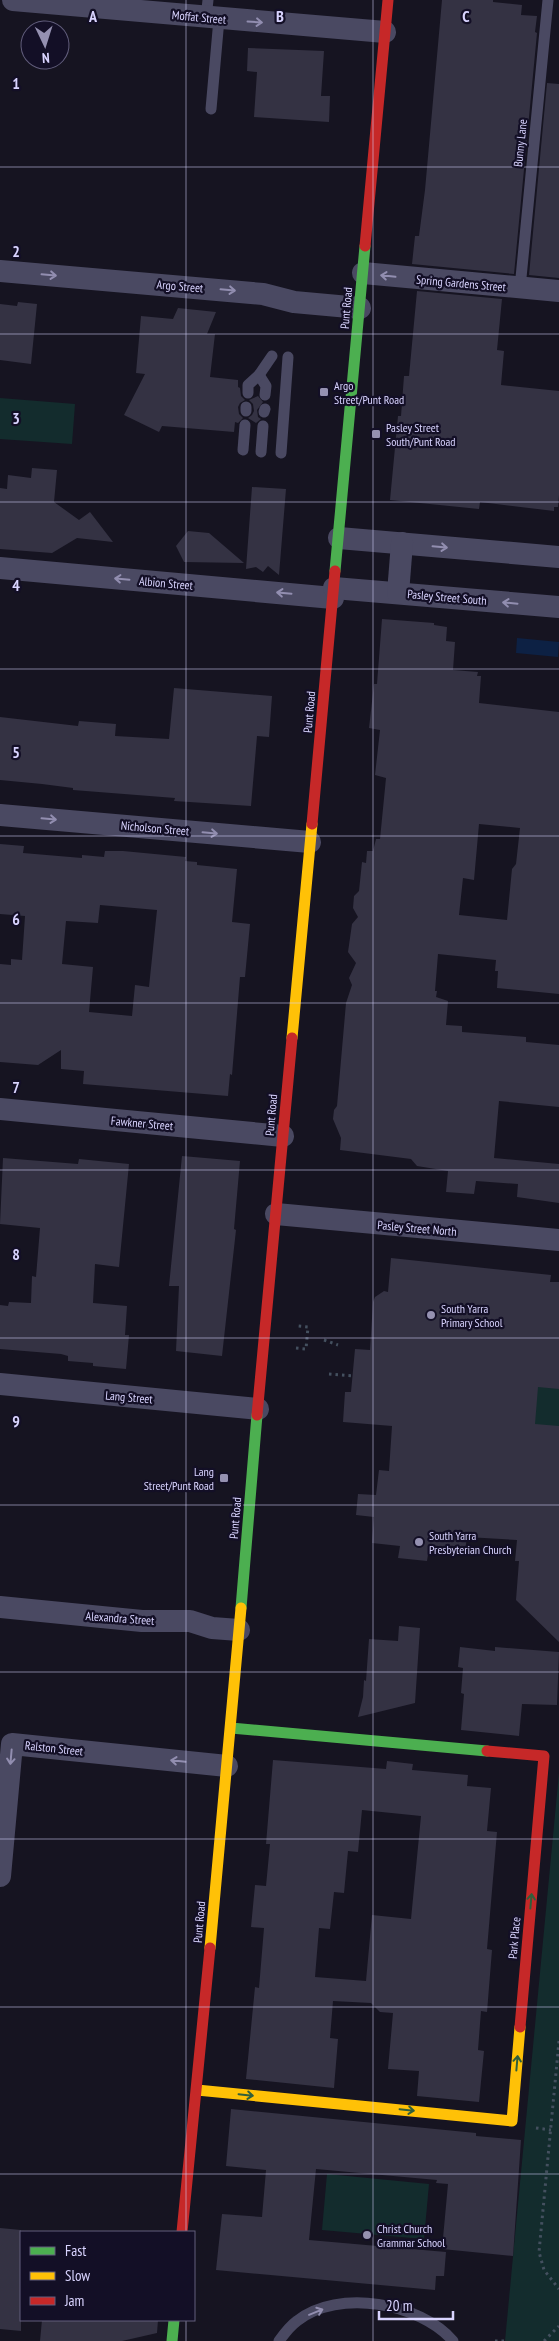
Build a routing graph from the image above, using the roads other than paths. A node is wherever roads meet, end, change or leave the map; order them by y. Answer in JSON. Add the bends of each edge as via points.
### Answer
{"nodes":[{"id":1,"x":13,"y":0,"type":"edge"},
{"id":2,"x":388,"y":0,"type":"edge"},
{"id":3,"x":548,"y":0,"type":"edge"},
{"id":4,"x":51,"y":2,"type":"edge"},
{"id":5,"x":211,"y":12,"type":"edge"},
{"id":6,"x":386,"y":32,"type":"junction"},
{"id":7,"x":211,"y":109,"type":"dead end"},
{"id":8,"x":0,"y":270,"type":"edge"},
{"id":9,"x":363,"y":274,"type":"junction"},
{"id":10,"x":520,"y":288,"type":"junction"},
{"id":11,"x":559,"y":291,"type":"edge"},
{"id":12,"x":360,"y":308,"type":"junction"},
{"id":13,"x":272,"y":356,"type":"dead end"},
{"id":14,"x":288,"y":357,"type":"dead end"},
{"id":15,"x":259,"y":375,"type":"junction"},
{"id":16,"x":248,"y":393,"type":"dead end"},
{"id":17,"x":266,"y":395,"type":"dead end"},
{"id":18,"x":245,"y":425,"type":"dead end"},
{"id":19,"x":263,"y":426,"type":"dead end"},
{"id":20,"x":243,"y":450,"type":"dead end"},
{"id":21,"x":261,"y":452,"type":"dead end"},
{"id":22,"x":281,"y":454,"type":"dead end"},
{"id":23,"x":339,"y":538,"type":"junction"},
{"id":24,"x":402,"y":543,"type":"junction"},
{"id":25,"x":559,"y":557,"type":"edge"},
{"id":26,"x":0,"y":568,"type":"edge"},
{"id":27,"x":333,"y":593,"type":"junction"},
{"id":28,"x":398,"y":593,"type":"junction"},
{"id":29,"x":559,"y":607,"type":"edge"},
{"id":30,"x":0,"y":814,"type":"edge"},
{"id":31,"x":310,"y":842,"type":"junction"},
{"id":32,"x":0,"y":1109,"type":"edge"},
{"id":33,"x":283,"y":1136,"type":"junction"},
{"id":34,"x":276,"y":1214,"type":"junction"},
{"id":35,"x":559,"y":1240,"type":"edge"},
{"id":36,"x":0,"y":1384,"type":"edge"},
{"id":37,"x":258,"y":1409,"type":"junction"},
{"id":38,"x":0,"y":1608,"type":"edge"},
{"id":39,"x":239,"y":1630,"type":"junction"},
{"id":40,"x":231,"y":1728,"type":"junction"},
{"id":41,"x":227,"y":1766,"type":"junction"},
{"id":42,"x":0,"y":1876,"type":"edge"},
{"id":43,"x":197,"y":2090,"type":"junction"},
{"id":44,"x":182,"y":2231,"type":"edge"},
{"id":45,"x":174,"y":2321,"type":"edge"},
{"id":46,"x":172,"y":2341,"type":"edge"},
{"id":47,"x":279,"y":2341,"type":"edge"},
{"id":48,"x":454,"y":2341,"type":"edge"}],
"edges":[{"from":1,"to":4,"type":"street","name":"Moffat Street"},
{"from":2,"to":6,"type":"main road","name":"Punt Road"},
{"from":3,"to":10,"type":"lane","name":"Bunny Lane"},
{"from":4,"to":5,"type":"street","name":"Moffat Street"},
{"from":5,"to":6,"type":"street","name":"Moffat Street","one_way":true},
{"from":5,"to":7,"type":"lane"},
{"from":6,"to":9,"type":"main road","name":"Punt Road"},
{"from":8,"to":12,"type":"street","name":"Argo Street","one_way":true,"via":[[263,294],[294,302]]},
{"from":10,"to":9,"type":"street","name":"Spring Gardens Street","one_way":true},
{"from":9,"to":12,"type":"main road","name":"Punt Road"},
{"from":10,"to":11,"type":"street","name":"Spring Gardens Street"},
{"from":12,"to":23,"type":"main road","name":"Punt Road"},
{"from":13,"to":15,"type":"lane"},
{"from":14,"to":22,"type":"lane"},
{"from":15,"to":16,"type":"lane","via":[[248,385]]},
{"from":15,"to":17,"type":"lane","via":[[266,386]]},
{"from":18,"to":20,"type":"lane"},
{"from":19,"to":21,"type":"lane"},
{"from":23,"to":24,"type":"street"},
{"from":23,"to":27,"type":"main road","name":"Punt Road"},
{"from":24,"to":25,"type":"street","one_way":true},
{"from":24,"to":28,"type":"street"},
{"from":27,"to":26,"type":"street","name":"Albion Street","one_way":true},
{"from":27,"to":28,"type":"street","name":"Pasley Street South"},
{"from":27,"to":31,"type":"main road","name":"Punt Road"},
{"from":29,"to":28,"type":"street","name":"Pasley Street South","one_way":true},
{"from":30,"to":31,"type":"street","name":"Nicholson Street","one_way":true},
{"from":31,"to":33,"type":"main road","name":"Punt Road"},
{"from":32,"to":33,"type":"street","name":"Fawkner Street"},
{"from":33,"to":34,"type":"main road","name":"Punt Road"},
{"from":34,"to":35,"type":"street","name":"Pasley Street North"},
{"from":34,"to":37,"type":"main road","name":"Punt Road"},
{"from":36,"to":37,"type":"street","name":"Lang Street"},
{"from":37,"to":39,"type":"main road","name":"Punt Road"},
{"from":38,"to":39,"type":"street","name":"Alexandra Street","via":[[190,1621],[212,1628]]},
{"from":39,"to":40,"type":"main road","name":"Punt Road"},
{"from":40,"to":41,"type":"main road","name":"Punt Road"},
{"from":43,"to":40,"type":"main road","name":"Park Place","one_way":true,"via":[[512,2121],[544,1756]]},
{"from":41,"to":42,"type":"street","name":"Ralston Street","one_way":true,"via":[[12,1744]]},
{"from":41,"to":43,"type":"main road","name":"Punt Road"},
{"from":43,"to":44,"type":"main road","name":"Punt Road"},
{"from":45,"to":46,"type":"main road"},
{"from":47,"to":48,"type":"lane","one_way":true,"via":[[298,2320],[319,2310],[363,2303],[410,2311],[434,2323]]}]}
